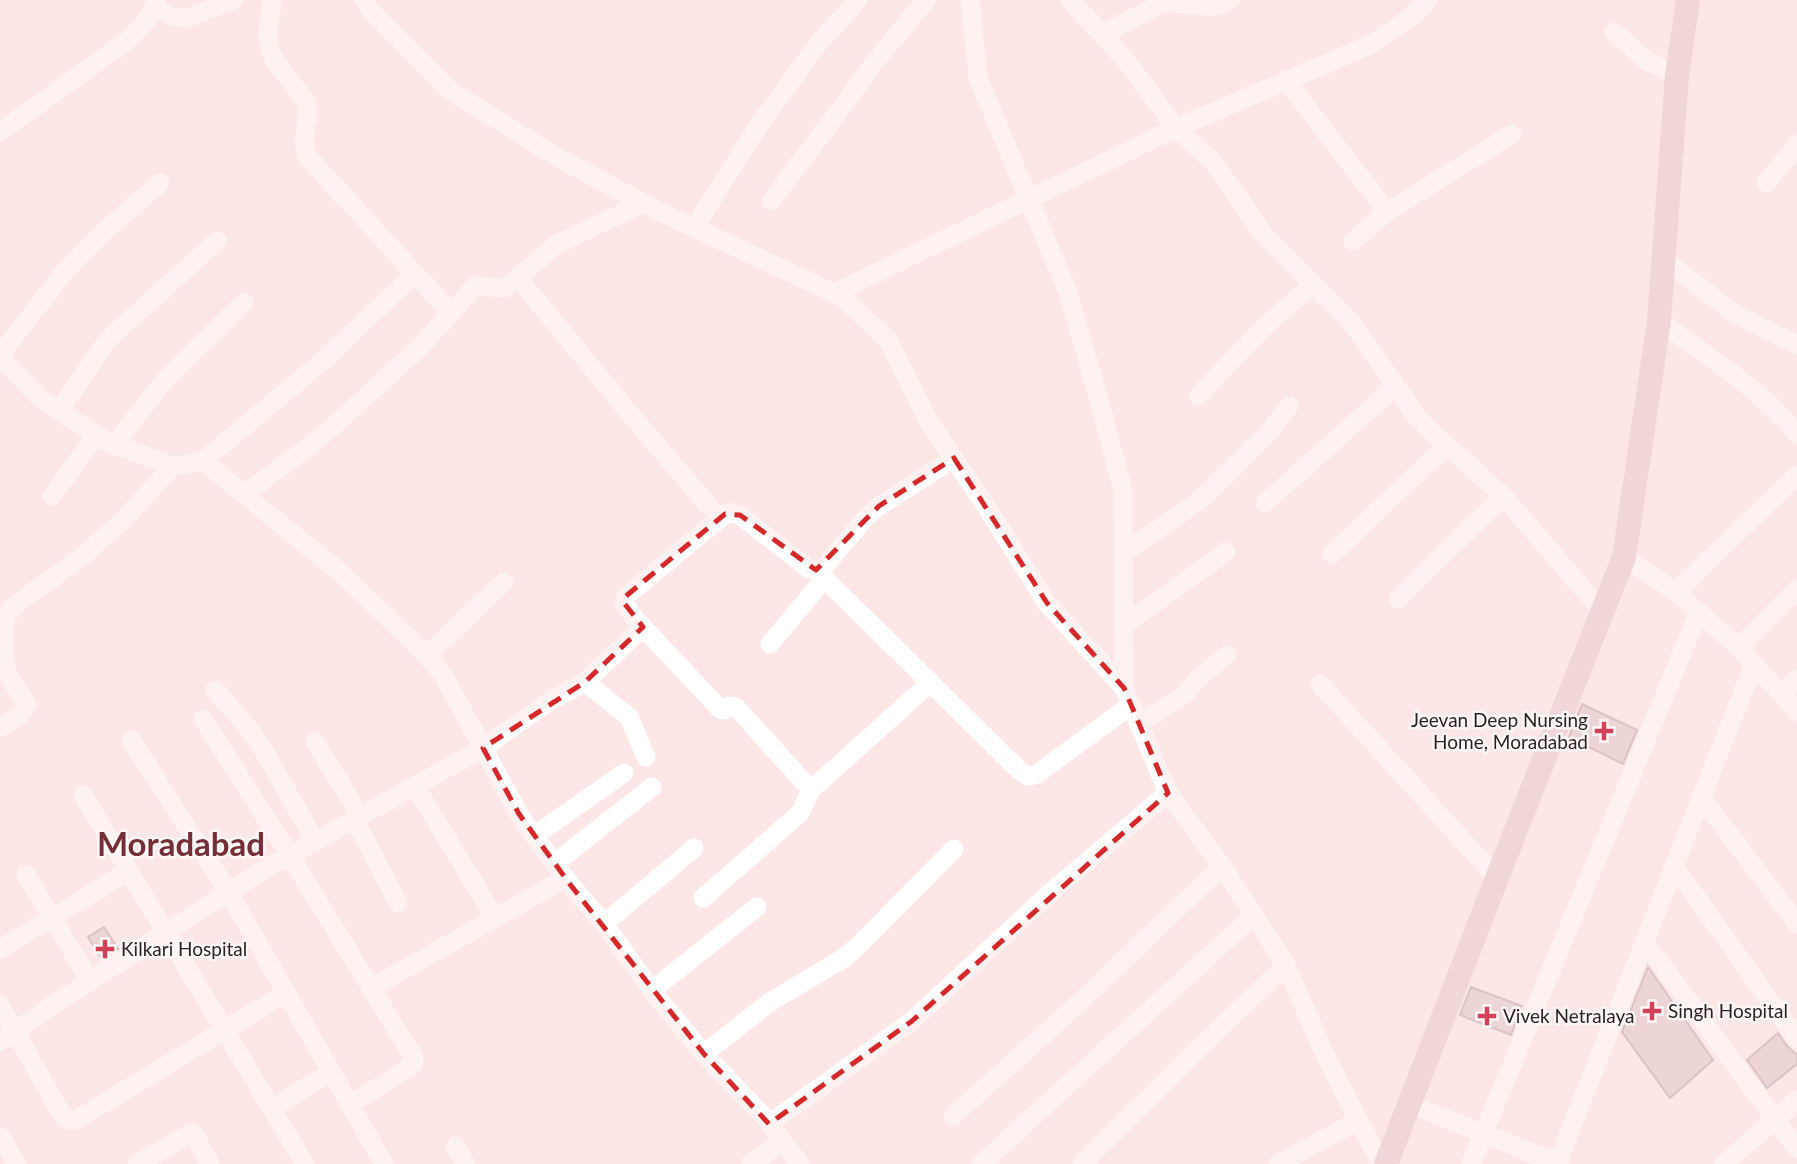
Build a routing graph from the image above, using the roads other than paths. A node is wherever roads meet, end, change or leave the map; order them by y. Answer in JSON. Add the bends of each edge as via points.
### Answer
{"nodes":[{"id":1,"x":233,"y":0,"type":"edge"},
{"id":2,"x":272,"y":0,"type":"edge"},
{"id":3,"x":364,"y":0,"type":"edge"},
{"id":4,"x":858,"y":0,"type":"edge"},
{"id":5,"x":926,"y":0,"type":"edge"},
{"id":6,"x":970,"y":0,"type":"edge"},
{"id":7,"x":1070,"y":0,"type":"edge"},
{"id":8,"x":1231,"y":0,"type":"edge"},
{"id":9,"x":1428,"y":0,"type":"edge"},
{"id":10,"x":1688,"y":0,"type":"edge"},
{"id":11,"x":155,"y":4,"type":"edge"},
{"id":12,"x":1614,"y":32,"type":"dead end"},
{"id":13,"x":1102,"y":35,"type":"junction"},
{"id":14,"x":1677,"y":75,"type":"junction"},
{"id":15,"x":1286,"y":80,"type":"junction"},
{"id":16,"x":1176,"y":128,"type":"junction"},
{"id":17,"x":0,"y":132,"type":"edge"},
{"id":18,"x":1512,"y":134,"type":"dead end"},
{"id":19,"x":1797,"y":145,"type":"edge"},
{"id":20,"x":160,"y":183,"type":"dead end"},
{"id":21,"x":1766,"y":183,"type":"dead end"},
{"id":22,"x":1028,"y":198,"type":"junction"},
{"id":23,"x":771,"y":201,"type":"dead end"},
{"id":24,"x":644,"y":203,"type":"junction"},
{"id":25,"x":1387,"y":212,"type":"junction"},
{"id":26,"x":694,"y":228,"type":"junction"},
{"id":27,"x":217,"y":241,"type":"dead end"},
{"id":28,"x":1353,"y":241,"type":"dead end"},
{"id":29,"x":1664,"y":260,"type":"junction"},
{"id":30,"x":414,"y":274,"type":"junction"},
{"id":31,"x":518,"y":278,"type":"junction"},
{"id":32,"x":1312,"y":284,"type":"junction"},
{"id":33,"x":834,"y":293,"type":"junction"},
{"id":34,"x":244,"y":302,"type":"dead end"},
{"id":35,"x":450,"y":313,"type":"junction"},
{"id":36,"x":1659,"y":321,"type":"junction"},
{"id":37,"x":1797,"y":345,"type":"edge"},
{"id":38,"x":0,"y":356,"type":"edge"},
{"id":39,"x":1396,"y":386,"type":"junction"},
{"id":40,"x":1198,"y":396,"type":"dead end"},
{"id":41,"x":1289,"y":406,"type":"dead end"},
{"id":42,"x":59,"y":411,"type":"junction"},
{"id":43,"x":1797,"y":434,"type":"edge"},
{"id":44,"x":96,"y":435,"type":"junction"},
{"id":45,"x":114,"y":444,"type":"junction"},
{"id":46,"x":1447,"y":445,"type":"junction"},
{"id":47,"x":954,"y":458,"type":"junction"},
{"id":48,"x":202,"y":461,"type":"junction"},
{"id":49,"x":173,"y":466,"type":"junction"},
{"id":50,"x":1797,"y":475,"type":"edge"},
{"id":51,"x":244,"y":494,"type":"junction"},
{"id":52,"x":52,"y":496,"type":"dead end"},
{"id":53,"x":1503,"y":496,"type":"junction"},
{"id":54,"x":1265,"y":503,"type":"dead end"},
{"id":55,"x":720,"y":519,"type":"junction"},
{"id":56,"x":1226,"y":552,"type":"dead end"},
{"id":57,"x":1124,"y":553,"type":"junction"},
{"id":58,"x":1332,"y":554,"type":"dead end"},
{"id":59,"x":1624,"y":557,"type":"junction"},
{"id":60,"x":820,"y":574,"type":"junction"},
{"id":61,"x":504,"y":582,"type":"dead end"},
{"id":62,"x":1797,"y":589,"type":"edge"},
{"id":63,"x":1676,"y":592,"type":"junction"},
{"id":64,"x":1398,"y":599,"type":"dead end"},
{"id":65,"x":1602,"y":611,"type":"junction"},
{"id":66,"x":1699,"y":612,"type":"junction"},
{"id":67,"x":640,"y":624,"type":"junction"},
{"id":68,"x":1124,"y":625,"type":"junction"},
{"id":69,"x":770,"y":644,"type":"dead end"},
{"id":70,"x":1739,"y":647,"type":"junction"},
{"id":71,"x":1227,"y":655,"type":"dead end"},
{"id":72,"x":426,"y":656,"type":"junction"},
{"id":73,"x":1754,"y":664,"type":"junction"},
{"id":74,"x":1797,"y":679,"type":"edge"},
{"id":75,"x":585,"y":682,"type":"junction"},
{"id":76,"x":931,"y":682,"type":"junction"},
{"id":77,"x":1320,"y":684,"type":"dead end"},
{"id":78,"x":215,"y":690,"type":"dead end"},
{"id":79,"x":1781,"y":694,"type":"junction"},
{"id":80,"x":1127,"y":697,"type":"junction"},
{"id":81,"x":1797,"y":711,"type":"edge"},
{"id":82,"x":203,"y":719,"type":"dead end"},
{"id":83,"x":1139,"y":724,"type":"junction"},
{"id":84,"x":0,"y":728,"type":"edge"},
{"id":85,"x":131,"y":740,"type":"dead end"},
{"id":86,"x":315,"y":742,"type":"dead end"},
{"id":87,"x":483,"y":748,"type":"junction"},
{"id":88,"x":646,"y":757,"type":"dead end"},
{"id":89,"x":624,"y":773,"type":"dead end"},
{"id":90,"x":415,"y":786,"type":"junction"},
{"id":91,"x":652,"y":788,"type":"dead end"},
{"id":92,"x":811,"y":790,"type":"junction"},
{"id":93,"x":1168,"y":793,"type":"junction"},
{"id":94,"x":83,"y":795,"type":"dead end"},
{"id":95,"x":1701,"y":797,"type":"junction"},
{"id":96,"x":358,"y":819,"type":"junction"},
{"id":97,"x":534,"y":836,"type":"junction"},
{"id":98,"x":316,"y":842,"type":"junction"},
{"id":99,"x":694,"y":848,"type":"dead end"},
{"id":100,"x":954,"y":849,"type":"dead end"},
{"id":101,"x":290,"y":856,"type":"junction"},
{"id":102,"x":1222,"y":866,"type":"junction"},
{"id":103,"x":1674,"y":866,"type":"junction"},
{"id":104,"x":130,"y":871,"type":"junction"},
{"id":105,"x":560,"y":871,"type":"junction"},
{"id":106,"x":26,"y":875,"type":"dead end"},
{"id":107,"x":1497,"y":878,"type":"junction"},
{"id":108,"x":229,"y":893,"type":"junction"},
{"id":109,"x":703,"y":898,"type":"dead end"},
{"id":110,"x":398,"y":903,"type":"dead end"},
{"id":111,"x":757,"y":907,"type":"dead end"},
{"id":112,"x":1254,"y":915,"type":"junction"},
{"id":113,"x":495,"y":918,"type":"junction"},
{"id":114,"x":52,"y":919,"type":"junction"},
{"id":115,"x":604,"y":924,"type":"junction"},
{"id":116,"x":1797,"y":924,"type":"edge"},
{"id":117,"x":167,"y":933,"type":"junction"},
{"id":118,"x":1644,"y":942,"type":"junction"},
{"id":119,"x":0,"y":949,"type":"edge"},
{"id":120,"x":1286,"y":965,"type":"junction"},
{"id":121,"x":91,"y":982,"type":"junction"},
{"id":122,"x":371,"y":988,"type":"junction"},
{"id":123,"x":652,"y":990,"type":"junction"},
{"id":124,"x":286,"y":993,"type":"junction"},
{"id":125,"x":0,"y":1005,"type":"edge"},
{"id":126,"x":225,"y":1029,"type":"junction"},
{"id":127,"x":8,"y":1037,"type":"edge"},
{"id":128,"x":1797,"y":1039,"type":"edge"},
{"id":129,"x":704,"y":1054,"type":"junction"},
{"id":130,"x":331,"y":1072,"type":"junction"},
{"id":131,"x":1797,"y":1100,"type":"edge"},
{"id":132,"x":1409,"y":1104,"type":"junction"},
{"id":133,"x":350,"y":1105,"type":"junction"},
{"id":134,"x":272,"y":1108,"type":"junction"},
{"id":135,"x":953,"y":1116,"type":"dead end"},
{"id":136,"x":1359,"y":1120,"type":"junction"},
{"id":137,"x":1774,"y":1120,"type":"junction"},
{"id":138,"x":769,"y":1124,"type":"junction"},
{"id":139,"x":1483,"y":1133,"type":"junction"},
{"id":140,"x":0,"y":1137,"type":"edge"},
{"id":141,"x":782,"y":1141,"type":"junction"},
{"id":142,"x":455,"y":1146,"type":"dead end"},
{"id":143,"x":1797,"y":1149,"type":"edge"},
{"id":144,"x":1558,"y":1163,"type":"edge"},
{"id":145,"x":17,"y":1164,"type":"edge"},
{"id":146,"x":137,"y":1164,"type":"edge"},
{"id":147,"x":210,"y":1164,"type":"edge"},
{"id":148,"x":305,"y":1164,"type":"edge"},
{"id":149,"x":384,"y":1164,"type":"edge"},
{"id":150,"x":466,"y":1164,"type":"edge"},
{"id":151,"x":751,"y":1164,"type":"edge"},
{"id":152,"x":800,"y":1164,"type":"edge"},
{"id":153,"x":981,"y":1164,"type":"edge"},
{"id":154,"x":1083,"y":1164,"type":"edge"},
{"id":155,"x":1278,"y":1164,"type":"edge"},
{"id":156,"x":1384,"y":1164,"type":"edge"},
{"id":157,"x":1471,"y":1164,"type":"edge"},
{"id":158,"x":1724,"y":1164,"type":"edge"}],
"edges":[{"from":1,"to":11,"type":"street","via":[[187,18],[173,17]]},
{"from":2,"to":30,"type":"street","via":[[270,49],[307,103],[306,155]]},
{"from":3,"to":24,"type":"street","via":[[449,90],[557,157]]},
{"from":4,"to":26,"type":"street","via":[[817,45],[757,128]]},
{"from":5,"to":23,"type":"street"},
{"from":6,"to":22,"type":"street","via":[[978,78]]},
{"from":7,"to":13,"type":"street"},
{"from":8,"to":13,"type":"street","via":[[1212,7],[1172,1]]},
{"from":9,"to":15,"type":"street","via":[[1411,18],[1372,44]]},
{"from":10,"to":14,"type":"main road"},
{"from":11,"to":17,"type":"street","via":[[128,40]]},
{"from":12,"to":14,"type":"street","via":[[1647,61]]},
{"from":13,"to":16,"type":"street"},
{"from":14,"to":29,"type":"main road"},
{"from":15,"to":16,"type":"street"},
{"from":15,"to":25,"type":"street"},
{"from":16,"to":22,"type":"street"},
{"from":16,"to":32,"type":"street","via":[[1214,163],[1264,235]]},
{"from":18,"to":25,"type":"street"},
{"from":19,"to":21,"type":"street"},
{"from":20,"to":38,"type":"street","via":[[70,266]]},
{"from":22,"to":33,"type":"street"},
{"from":22,"to":57,"type":"street","via":[[1066,290],[1101,407],[1123,491]]},
{"from":24,"to":26,"type":"street"},
{"from":24,"to":31,"type":"street","via":[[557,244]]},
{"from":25,"to":28,"type":"street"},
{"from":26,"to":33,"type":"street"},
{"from":27,"to":42,"type":"street","via":[[117,331]]},
{"from":29,"to":36,"type":"main road"},
{"from":29,"to":37,"type":"street","via":[[1734,313]]},
{"from":30,"to":35,"type":"street"},
{"from":30,"to":48,"type":"street","via":[[325,359]]},
{"from":31,"to":35,"type":"street","via":[[505,288],[475,286]]},
{"from":31,"to":55,"type":"street"},
{"from":32,"to":39,"type":"street","via":[[1352,323]]},
{"from":32,"to":40,"type":"street"},
{"from":33,"to":47,"type":"street","via":[[888,340],[929,422]]},
{"from":34,"to":45,"type":"street","via":[[151,396]]},
{"from":35,"to":51,"type":"street","via":[[421,346],[315,442]]},
{"from":36,"to":43,"type":"street","via":[[1759,396]]},
{"from":36,"to":59,"type":"main road"},
{"from":38,"to":42,"type":"street","via":[[42,400]]},
{"from":39,"to":46,"type":"street","via":[[1419,421]]},
{"from":39,"to":54,"type":"street"},
{"from":41,"to":57,"type":"street","via":[[1200,500]]},
{"from":42,"to":44,"type":"street"},
{"from":44,"to":45,"type":"street"},
{"from":44,"to":52,"type":"street"},
{"from":45,"to":49,"type":"street"},
{"from":46,"to":53,"type":"street"},
{"from":46,"to":58,"type":"street"},
{"from":47,"to":60,"type":"street","via":[[867,516]]},
{"from":47,"to":80,"type":"street","via":[[1047,603]]},
{"from":48,"to":49,"type":"street"},
{"from":48,"to":51,"type":"street"},
{"from":49,"to":84,"type":"street","via":[[83,556],[8,612],[8,672],[27,706]]},
{"from":50,"to":63,"type":"street"},
{"from":51,"to":72,"type":"street","via":[[341,573]]},
{"from":53,"to":64,"type":"street"},
{"from":53,"to":65,"type":"street"},
{"from":55,"to":60,"type":"street","via":[[725,514],[740,515]]},
{"from":55,"to":67,"type":"street","via":[[626,596],[624,603]]},
{"from":56,"to":68,"type":"street"},
{"from":57,"to":68,"type":"street"},
{"from":59,"to":63,"type":"street"},
{"from":59,"to":65,"type":"main road"},
{"from":60,"to":69,"type":"street"},
{"from":60,"to":76,"type":"street"},
{"from":61,"to":72,"type":"street"},
{"from":62,"to":70,"type":"street"},
{"from":63,"to":66,"type":"street"},
{"from":65,"to":107,"type":"main road"},
{"from":66,"to":70,"type":"street"},
{"from":66,"to":139,"type":"street"},
{"from":67,"to":75,"type":"street","via":[[639,631]]},
{"from":67,"to":92,"type":"street","via":[[720,709],[736,707]]},
{"from":68,"to":80,"type":"street"},
{"from":70,"to":73,"type":"street"},
{"from":71,"to":83,"type":"street","via":[[1183,696]]},
{"from":72,"to":87,"type":"street","via":[[442,673]]},
{"from":73,"to":79,"type":"street"},
{"from":73,"to":95,"type":"street"},
{"from":74,"to":79,"type":"street"},
{"from":75,"to":87,"type":"street"},
{"from":75,"to":88,"type":"street","via":[[629,717]]},
{"from":76,"to":80,"type":"street","via":[[1028,776],[1037,775]]},
{"from":76,"to":92,"type":"street"},
{"from":77,"to":107,"type":"street"},
{"from":78,"to":98,"type":"street","via":[[258,741]]},
{"from":79,"to":81,"type":"street"},
{"from":80,"to":83,"type":"street"},
{"from":82,"to":101,"type":"street"},
{"from":83,"to":93,"type":"street"},
{"from":85,"to":108,"type":"street"},
{"from":86,"to":96,"type":"street"},
{"from":87,"to":90,"type":"street"},
{"from":87,"to":97,"type":"street"},
{"from":89,"to":97,"type":"street"},
{"from":90,"to":96,"type":"street"},
{"from":90,"to":113,"type":"street"},
{"from":91,"to":105,"type":"street"},
{"from":92,"to":109,"type":"street","via":[[800,813]]},
{"from":93,"to":102,"type":"street"},
{"from":93,"to":138,"type":"street","via":[[1050,893],[912,1021]]},
{"from":94,"to":104,"type":"street"},
{"from":95,"to":103,"type":"street"},
{"from":95,"to":116,"type":"street"},
{"from":96,"to":98,"type":"street"},
{"from":96,"to":110,"type":"street"},
{"from":97,"to":105,"type":"street"},
{"from":98,"to":101,"type":"street"},
{"from":99,"to":115,"type":"street"},
{"from":100,"to":129,"type":"street","via":[[857,947],[770,1002]]},
{"from":101,"to":108,"type":"street"},
{"from":101,"to":122,"type":"street"},
{"from":102,"to":112,"type":"street"},
{"from":102,"to":135,"type":"street"},
{"from":103,"to":118,"type":"street"},
{"from":103,"to":128,"type":"street"},
{"from":104,"to":114,"type":"street"},
{"from":104,"to":117,"type":"street"},
{"from":105,"to":113,"type":"street"},
{"from":105,"to":115,"type":"street"},
{"from":106,"to":114,"type":"street"},
{"from":107,"to":132,"type":"main road"},
{"from":108,"to":117,"type":"street"},
{"from":108,"to":124,"type":"street"},
{"from":111,"to":123,"type":"street"},
{"from":112,"to":120,"type":"street"},
{"from":112,"to":153,"type":"street"},
{"from":113,"to":122,"type":"street"},
{"from":114,"to":119,"type":"street"},
{"from":114,"to":121,"type":"street"},
{"from":115,"to":123,"type":"street"},
{"from":117,"to":121,"type":"street"},
{"from":117,"to":126,"type":"street"},
{"from":118,"to":137,"type":"street"},
{"from":118,"to":144,"type":"street"},
{"from":120,"to":136,"type":"street"},
{"from":120,"to":154,"type":"street"},
{"from":121,"to":127,"type":"street"},
{"from":122,"to":133,"type":"street","via":[[414,1063]]},
{"from":123,"to":129,"type":"street"},
{"from":124,"to":126,"type":"street"},
{"from":124,"to":130,"type":"street"},
{"from":125,"to":127,"type":"street"},
{"from":126,"to":127,"type":"street","via":[[71,1121],[62,1115]]},
{"from":126,"to":134,"type":"street"},
{"from":129,"to":138,"type":"street"},
{"from":130,"to":133,"type":"street"},
{"from":130,"to":134,"type":"street"},
{"from":131,"to":137,"type":"street"},
{"from":132,"to":139,"type":"street"},
{"from":132,"to":156,"type":"main road"},
{"from":133,"to":149,"type":"street"},
{"from":134,"to":148,"type":"street"},
{"from":136,"to":155,"type":"street"},
{"from":136,"to":156,"type":"street"},
{"from":137,"to":143,"type":"street"},
{"from":137,"to":158,"type":"street"},
{"from":138,"to":141,"type":"street"},
{"from":139,"to":144,"type":"street"},
{"from":139,"to":157,"type":"street"},
{"from":140,"to":145,"type":"street"},
{"from":141,"to":151,"type":"street"},
{"from":141,"to":152,"type":"street"},
{"from":142,"to":150,"type":"street"},
{"from":146,"to":147,"type":"street","via":[[191,1133]]}]}
